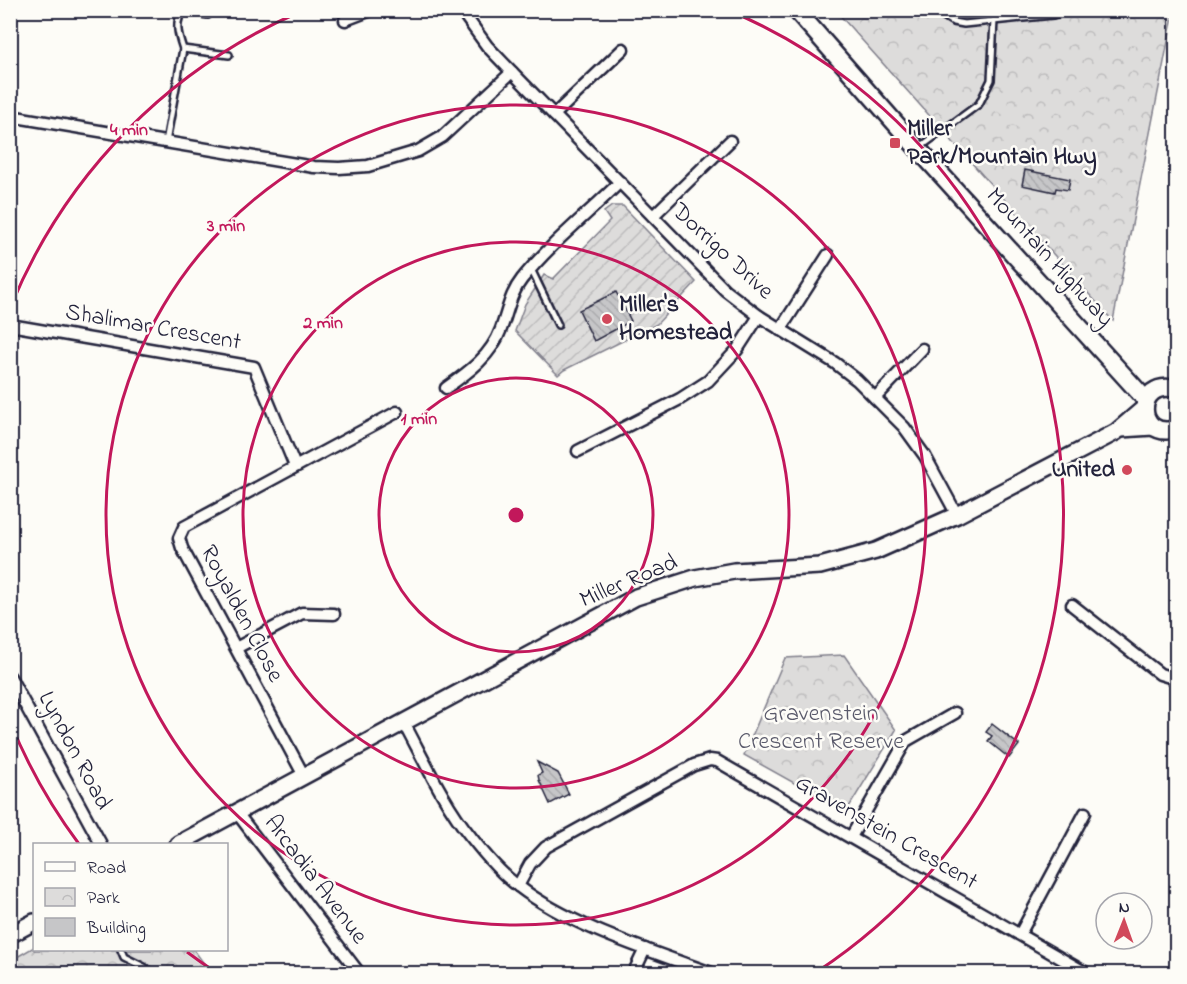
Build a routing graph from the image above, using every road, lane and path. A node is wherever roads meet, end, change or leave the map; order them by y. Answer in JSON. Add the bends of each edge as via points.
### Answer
{"nodes":[{"id":1,"x":371,"y":10,"type":"edge"},
{"id":2,"x":461,"y":10,"type":"edge"},
{"id":3,"x":796,"y":10,"type":"edge"},
{"id":4,"x":933,"y":10,"type":"edge"},
{"id":5,"x":1068,"y":10,"type":"edge"},
{"id":6,"x":208,"y":15,"type":"dead end"},
{"id":7,"x":345,"y":20,"type":"dead end"},
{"id":8,"x":994,"y":20,"type":"junction"},
{"id":9,"x":183,"y":49,"type":"junction"},
{"id":10,"x":622,"y":49,"type":"dead end"},
{"id":11,"x":229,"y":55,"type":"dead end"},
{"id":12,"x":512,"y":72,"type":"junction"},
{"id":13,"x":555,"y":115,"type":"junction"},
{"id":14,"x":10,"y":116,"type":"edge"},
{"id":15,"x":730,"y":141,"type":"dead end"},
{"id":16,"x":166,"y":142,"type":"junction"},
{"id":17,"x":918,"y":149,"type":"junction"},
{"id":18,"x":620,"y":182,"type":"junction"},
{"id":19,"x":653,"y":216,"type":"junction"},
{"id":20,"x":828,"y":255,"type":"dead end"},
{"id":21,"x":531,"y":269,"type":"junction"},
{"id":22,"x":759,"y":316,"type":"junction"},
{"id":23,"x":10,"y":325,"type":"edge"},
{"id":24,"x":558,"y":325,"type":"dead end"},
{"id":25,"x":780,"y":330,"type":"junction"},
{"id":26,"x":922,"y":350,"type":"dead end"},
{"id":27,"x":1124,"y":375,"type":"junction"},
{"id":28,"x":446,"y":388,"type":"dead end"},
{"id":29,"x":1173,"y":388,"type":"edge"},
{"id":30,"x":875,"y":398,"type":"junction"},
{"id":31,"x":1145,"y":404,"type":"junction"},
{"id":32,"x":397,"y":412,"type":"dead end"},
{"id":33,"x":1153,"y":427,"type":"junction"},
{"id":34,"x":1121,"y":429,"type":"junction"},
{"id":35,"x":1176,"y":429,"type":"edge"},
{"id":36,"x":578,"y":451,"type":"dead end"},
{"id":37,"x":295,"y":466,"type":"junction"},
{"id":38,"x":957,"y":515,"type":"junction"},
{"id":39,"x":1072,"y":605,"type":"dead end"},
{"id":40,"x":334,"y":614,"type":"dead end"},
{"id":41,"x":236,"y":648,"type":"junction"},
{"id":42,"x":1176,"y":676,"type":"edge"},
{"id":43,"x":10,"y":677,"type":"edge"},
{"id":44,"x":955,"y":713,"type":"dead end"},
{"id":45,"x":404,"y":723,"type":"junction"},
{"id":46,"x":304,"y":776,"type":"junction"},
{"id":47,"x":237,"y":813,"type":"junction"},
{"id":48,"x":1085,"y":813,"type":"dead end"},
{"id":49,"x":851,"y":837,"type":"junction"},
{"id":50,"x":100,"y":843,"type":"edge"},
{"id":51,"x":180,"y":843,"type":"edge"},
{"id":52,"x":518,"y":886,"type":"junction"},
{"id":53,"x":33,"y":922,"type":"edge"},
{"id":54,"x":10,"y":934,"type":"edge"},
{"id":55,"x":1020,"y":934,"type":"junction"},
{"id":56,"x":645,"y":949,"type":"junction"},
{"id":57,"x":121,"y":951,"type":"edge"},
{"id":58,"x":153,"y":974,"type":"edge"},
{"id":59,"x":360,"y":974,"type":"edge"},
{"id":60,"x":633,"y":974,"type":"edge"},
{"id":61,"x":714,"y":974,"type":"edge"},
{"id":62,"x":1088,"y":974,"type":"edge"}],
"edges":[{"from":1,"to":7,"type":"street"},
{"from":2,"to":12,"type":"street","name":"Dorrigo Drive"},
{"from":3,"to":17,"type":"main road","name":"Mountain Highway"},
{"from":4,"to":8,"type":"lane","via":[[964,24]]},
{"from":5,"to":8,"type":"lane"},
{"from":6,"to":9,"type":"lane","via":[[189,11],[181,14],[178,24]]},
{"from":8,"to":17,"type":"lane","via":[[991,80],[979,104]]},
{"from":9,"to":11,"type":"lane"},
{"from":9,"to":16,"type":"lane"},
{"from":10,"to":13,"type":"street"},
{"from":12,"to":13,"type":"street","name":"Dorrigo Drive"},
{"from":12,"to":16,"type":"street","via":[[442,137],[418,151],[368,166],[314,167]]},
{"from":13,"to":18,"type":"street","name":"Dorrigo Drive"},
{"from":14,"to":16,"type":"street"},
{"from":15,"to":19,"type":"street"},
{"from":17,"to":27,"type":"main road","name":"Mountain Highway"},
{"from":18,"to":19,"type":"street","name":"Dorrigo Drive"},
{"from":18,"to":21,"type":"street"},
{"from":19,"to":22,"type":"street","name":"Dorrigo Drive","via":[[725,290]]},
{"from":20,"to":25,"type":"street"},
{"from":21,"to":24,"type":"lane"},
{"from":21,"to":28,"type":"street","via":[[513,291],[492,347],[472,370]]},
{"from":22,"to":25,"type":"street","name":"Dorrigo Drive"},
{"from":22,"to":36,"type":"street","via":[[737,350],[708,381]]},
{"from":23,"to":37,"type":"street","name":"Shalimar Crescent","via":[[254,367]]},
{"from":25,"to":30,"type":"street","name":"Dorrigo Drive","via":[[835,363]]},
{"from":26,"to":30,"type":"street"},
{"from":27,"to":29,"type":"main road"},
{"from":27,"to":31,"type":"main road","name":"Mountain Highway"},
{"from":29,"to":31,"type":"main road","via":[[1157,389]]},
{"from":30,"to":38,"type":"street","name":"Dorrigo Drive","via":[[904,427],[925,456]]},
{"from":31,"to":33,"type":"main road","name":"Mountain Highway"},
{"from":31,"to":34,"type":"main road","name":"Miller Road"},
{"from":32,"to":37,"type":"street","name":"Royalden Close"},
{"from":33,"to":34,"type":"main road","name":"Miller Road"},
{"from":33,"to":35,"type":"main road","via":[[1169,432]]},
{"from":34,"to":38,"type":"main road","name":"Miller Road"},
{"from":37,"to":41,"type":"street","name":"Royalden Close","via":[[184,527],[179,538]]},
{"from":38,"to":45,"type":"main road","name":"Miller Road","via":[[849,559],[820,566],[734,571],[695,578],[636,597]]},
{"from":39,"to":42,"type":"street","via":[[1160,674]]},
{"from":40,"to":41,"type":"street","via":[[302,614]]},
{"from":41,"to":46,"type":"street","name":"Royalden Close"},
{"from":43,"to":50,"type":"street","name":"Lyndon Road"},
{"from":44,"to":49,"type":"street","via":[[906,741]]},
{"from":45,"to":46,"type":"main road","name":"Miller Road"},
{"from":45,"to":52,"type":"street","via":[[456,817],[485,854]]},
{"from":46,"to":47,"type":"main road","name":"Miller Road"},
{"from":47,"to":51,"type":"main road","name":"Miller Road"},
{"from":47,"to":59,"type":"street","name":"Arcadia Avenue"},
{"from":48,"to":55,"type":"street"},
{"from":49,"to":52,"type":"street","name":"Gravenstein Crescent","via":[[724,764],[710,760],[694,765],[546,847],[530,864]]},
{"from":49,"to":55,"type":"street","name":"Gravenstein Crescent"},
{"from":52,"to":56,"type":"street","via":[[559,913]]},
{"from":53,"to":54,"type":"main road"},
{"from":55,"to":62,"type":"street","name":"Gravenstein Crescent"},
{"from":56,"to":60,"type":"street"},
{"from":56,"to":61,"type":"street"},
{"from":57,"to":58,"type":"lane","via":[[123,957]]}]}
